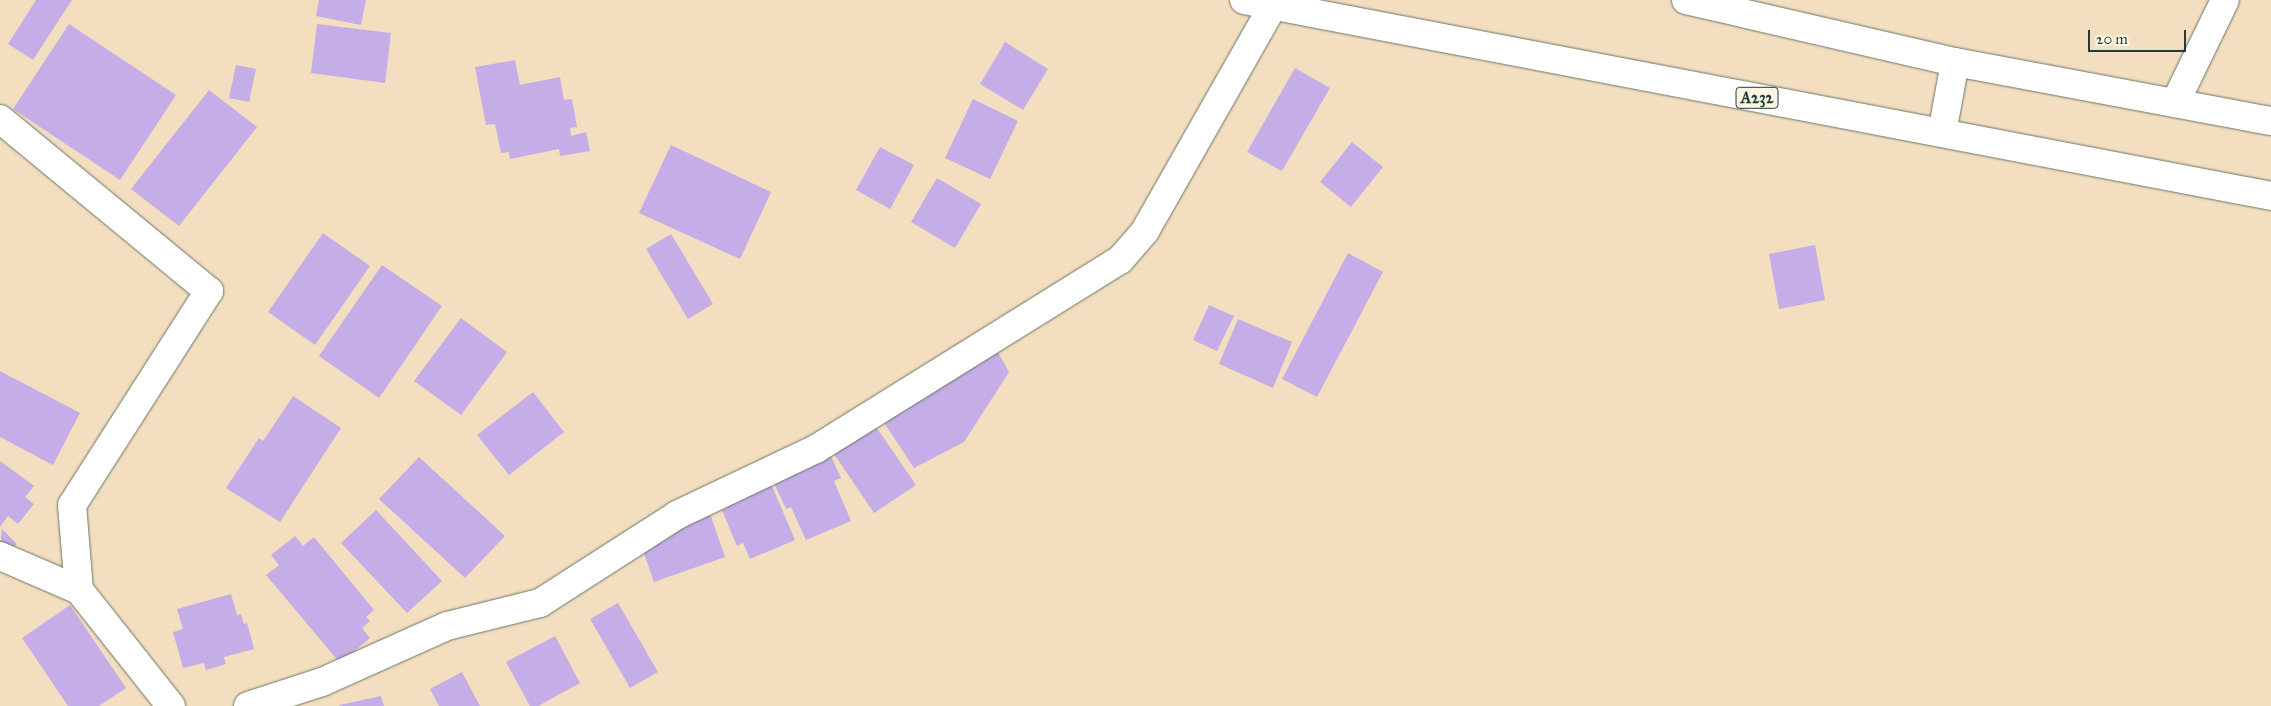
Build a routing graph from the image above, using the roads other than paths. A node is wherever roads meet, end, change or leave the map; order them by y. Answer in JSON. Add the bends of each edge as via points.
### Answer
{"nodes":[{"id":1,"x":1244,"y":0,"type":"edge"},
{"id":2,"x":1686,"y":0,"type":"edge"},
{"id":3,"x":2225,"y":0,"type":"edge"},
{"id":4,"x":1273,"y":6,"type":"junction"},
{"id":5,"x":1955,"y":62,"type":"junction"},
{"id":6,"x":2175,"y":103,"type":"junction"},
{"id":7,"x":0,"y":119,"type":"edge"},
{"id":8,"x":2271,"y":121,"type":"edge"},
{"id":9,"x":1942,"y":133,"type":"junction"},
{"id":10,"x":2271,"y":196,"type":"edge"},
{"id":11,"x":0,"y":556,"type":"edge"},
{"id":12,"x":79,"y":590,"type":"junction"},
{"id":13,"x":171,"y":706,"type":"edge"},
{"id":14,"x":248,"y":706,"type":"edge"}],
"edges":[{"from":1,"to":4,"type":"main road","number":"A232"},
{"from":2,"to":5,"type":"main road"},
{"from":3,"to":6,"type":"main road"},
{"from":4,"to":9,"type":"main road","number":"A232"},
{"from":4,"to":14,"type":"main road","via":[[1145,231],[1120,260],[816,448],[677,515],[540,603],[447,626],[322,682]]},
{"from":5,"to":6,"type":"main road"},
{"from":5,"to":9,"type":"main road"},
{"from":6,"to":8,"type":"main road"},
{"from":7,"to":12,"type":"main road","via":[[209,291],[72,505]]},
{"from":9,"to":10,"type":"main road","number":"A232"},
{"from":11,"to":12,"type":"main road"},
{"from":12,"to":13,"type":"main road"}]}
